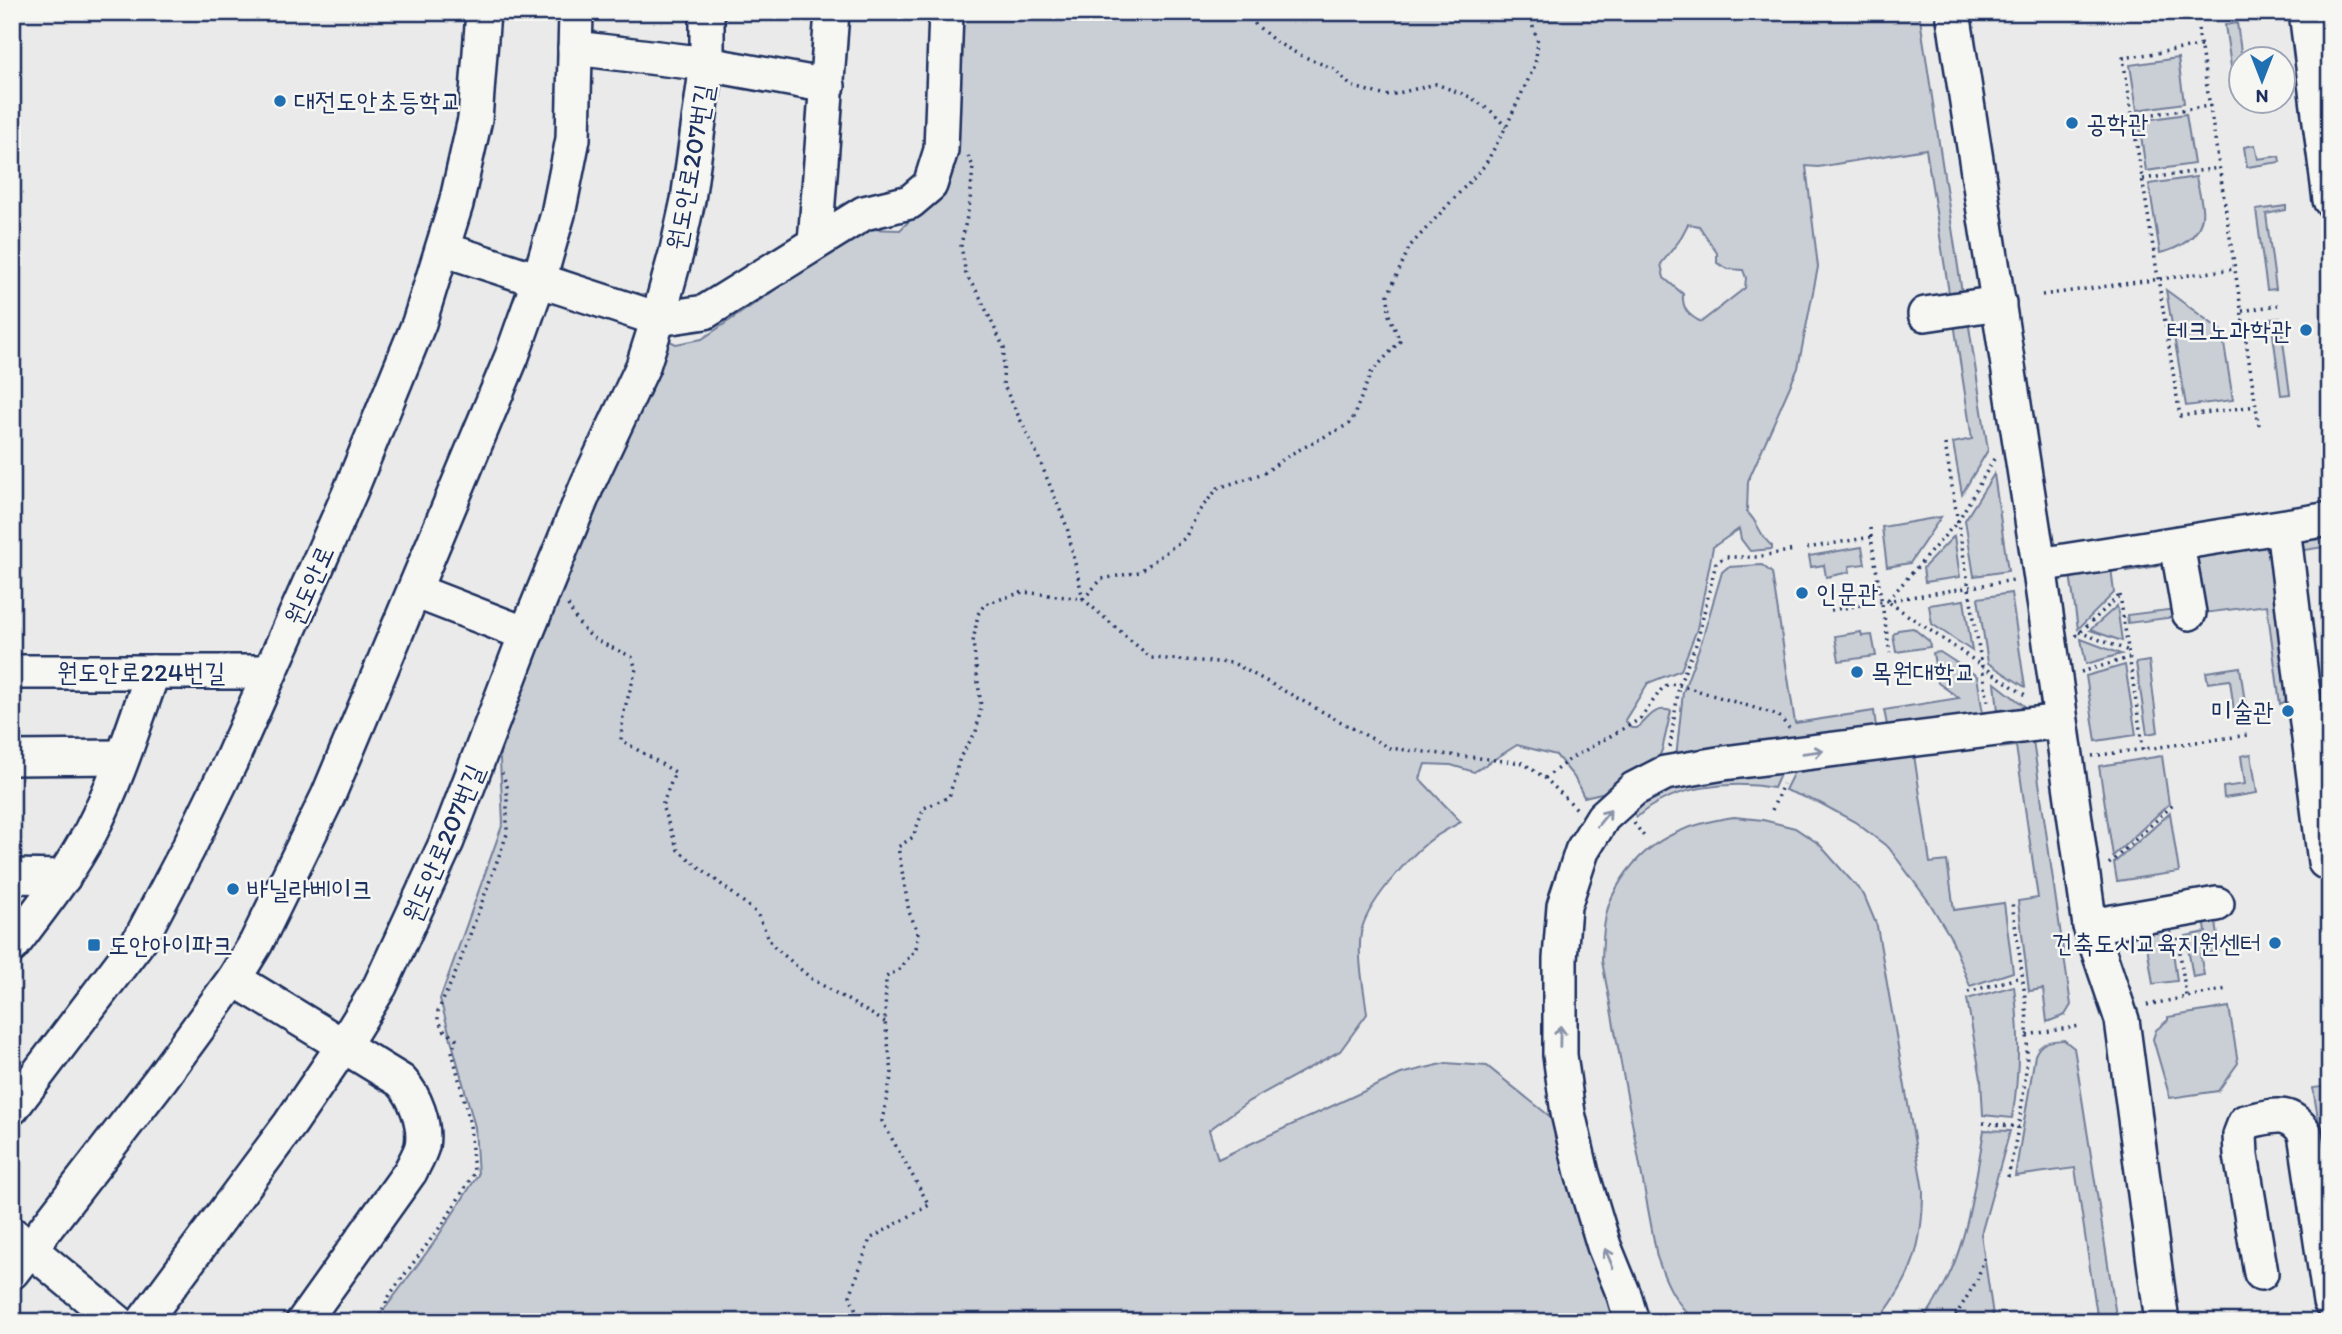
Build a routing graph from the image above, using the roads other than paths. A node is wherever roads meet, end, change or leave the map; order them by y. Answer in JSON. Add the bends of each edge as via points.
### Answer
{"nodes":[{"id":1,"x":483,"y":12,"type":"edge"},
{"id":2,"x":576,"y":12,"type":"edge"},
{"id":3,"x":708,"y":12,"type":"edge"},
{"id":4,"x":832,"y":12,"type":"edge"},
{"id":5,"x":946,"y":12,"type":"edge"},
{"id":6,"x":1953,"y":12,"type":"edge"},
{"id":7,"x":2305,"y":12,"type":"edge"},
{"id":8,"x":575,"y":48,"type":"junction"},
{"id":9,"x":708,"y":64,"type":"junction"},
{"id":10,"x":828,"y":86,"type":"junction"},
{"id":11,"x":2330,"y":200,"type":"edge"},
{"id":12,"x":815,"y":243,"type":"junction"},
{"id":13,"x":443,"y":249,"type":"junction"},
{"id":14,"x":539,"y":280,"type":"junction"},
{"id":15,"x":1999,"y":303,"type":"junction"},
{"id":16,"x":1926,"y":314,"type":"dead end"},
{"id":17,"x":658,"y":319,"type":"junction"},
{"id":18,"x":2330,"y":519,"type":"edge"},
{"id":19,"x":2283,"y":527,"type":"junction"},
{"id":20,"x":2177,"y":544,"type":"junction"},
{"id":21,"x":2027,"y":572,"type":"junction"},
{"id":22,"x":415,"y":591,"type":"junction"},
{"id":23,"x":2189,"y":613,"type":"dead end"},
{"id":24,"x":526,"y":634,"type":"junction"},
{"id":25,"x":12,"y":671,"type":"edge"},
{"id":26,"x":153,"y":672,"type":"junction"},
{"id":27,"x":270,"y":672,"type":"junction"},
{"id":28,"x":2060,"y":721,"type":"junction"},
{"id":29,"x":122,"y":757,"type":"junction"},
{"id":30,"x":12,"y":758,"type":"edge"},
{"id":31,"x":2325,"y":862,"type":"dead end"},
{"id":32,"x":12,"y":876,"type":"edge"},
{"id":33,"x":64,"y":877,"type":"junction"},
{"id":34,"x":2217,"y":904,"type":"dead end"},
{"id":35,"x":2090,"y":926,"type":"junction"},
{"id":36,"x":12,"y":946,"type":"edge"},
{"id":37,"x":234,"y":979,"type":"junction"},
{"id":38,"x":343,"y":1046,"type":"junction"},
{"id":39,"x":12,"y":1108,"type":"edge"},
{"id":40,"x":18,"y":1252,"type":"edge"},
{"id":41,"x":2261,"y":1273,"type":"dead end"},
{"id":42,"x":2330,"y":1302,"type":"edge"},
{"id":43,"x":2330,"y":1320,"type":"edge"},
{"id":44,"x":118,"y":1322,"type":"edge"},
{"id":45,"x":143,"y":1322,"type":"edge"},
{"id":46,"x":303,"y":1322,"type":"edge"},
{"id":47,"x":1632,"y":1322,"type":"edge"},
{"id":48,"x":2162,"y":1322,"type":"edge"},
{"id":49,"x":2318,"y":1322,"type":"edge"}],
"edges":[{"from":1,"to":13,"type":"street","name":"원도안로","via":[[475,119]]},
{"from":2,"to":8,"type":"street"},
{"from":3,"to":9,"type":"street","name":"원도안로207번길"},
{"from":4,"to":10,"type":"street"},
{"from":5,"to":12,"type":"street","via":[[941,150],[930,185],[910,202],[864,213]]},
{"from":6,"to":15,"type":"street"},
{"from":7,"to":11,"type":"street"},
{"from":8,"to":9,"type":"street"},
{"from":8,"to":14,"type":"street","via":[[573,139]]},
{"from":9,"to":10,"type":"street"},
{"from":9,"to":17,"type":"street","name":"원도안로207번길","via":[[688,200]]},
{"from":10,"to":12,"type":"street"},
{"from":12,"to":17,"type":"street","via":[[705,312]]},
{"from":13,"to":14,"type":"street"},
{"from":13,"to":27,"type":"street","name":"원도안로","via":[[419,323],[350,492]]},
{"from":14,"to":17,"type":"street"},
{"from":14,"to":22,"type":"street"},
{"from":15,"to":16,"type":"street"},
{"from":15,"to":21,"type":"street"},
{"from":17,"to":24,"type":"street","name":"원도안로207번길","via":[[643,366],[588,483]]},
{"from":18,"to":19,"type":"street"},
{"from":19,"to":20,"type":"street"},
{"from":19,"to":31,"type":"street"},
{"from":20,"to":21,"type":"street"},
{"from":20,"to":23,"type":"street"},
{"from":21,"to":28,"type":"street"},
{"from":22,"to":24,"type":"street"},
{"from":22,"to":37,"type":"street","via":[[328,796]]},
{"from":24,"to":38,"type":"street","name":"원도안로207번길","via":[[447,841],[380,986]]},
{"from":25,"to":26,"type":"street","name":"원도안로224번길"},
{"from":26,"to":27,"type":"street","name":"원도안로224번길"},
{"from":26,"to":29,"type":"street"},
{"from":27,"to":39,"type":"street","name":"원도안로","via":[[194,837],[141,938]]},
{"from":28,"to":35,"type":"street"},
{"from":47,"to":28,"type":"street","one_way":true,"via":[[1582,1173],[1560,1055],[1564,906],[1582,851],[1602,817],[1634,789],[1665,773]]},
{"from":29,"to":30,"type":"street"},
{"from":29,"to":33,"type":"street","via":[[91,830]]},
{"from":32,"to":33,"type":"street"},
{"from":33,"to":36,"type":"street"},
{"from":34,"to":35,"type":"street"},
{"from":35,"to":48,"type":"street","via":[[2122,1020]]},
{"from":37,"to":38,"type":"street"},
{"from":37,"to":40,"type":"street","via":[[160,1080]]},
{"from":38,"to":45,"type":"street","name":"원도안로207번길"},
{"from":38,"to":46,"type":"street","via":[[401,1081],[411,1092],[422,1145],[410,1172]]},
{"from":40,"to":44,"type":"street"},
{"from":41,"to":42,"type":"street","via":[[2240,1135],[2245,1122],[2281,1115],[2297,1120],[2305,1133]]},
{"from":43,"to":49,"type":"street"}]}
